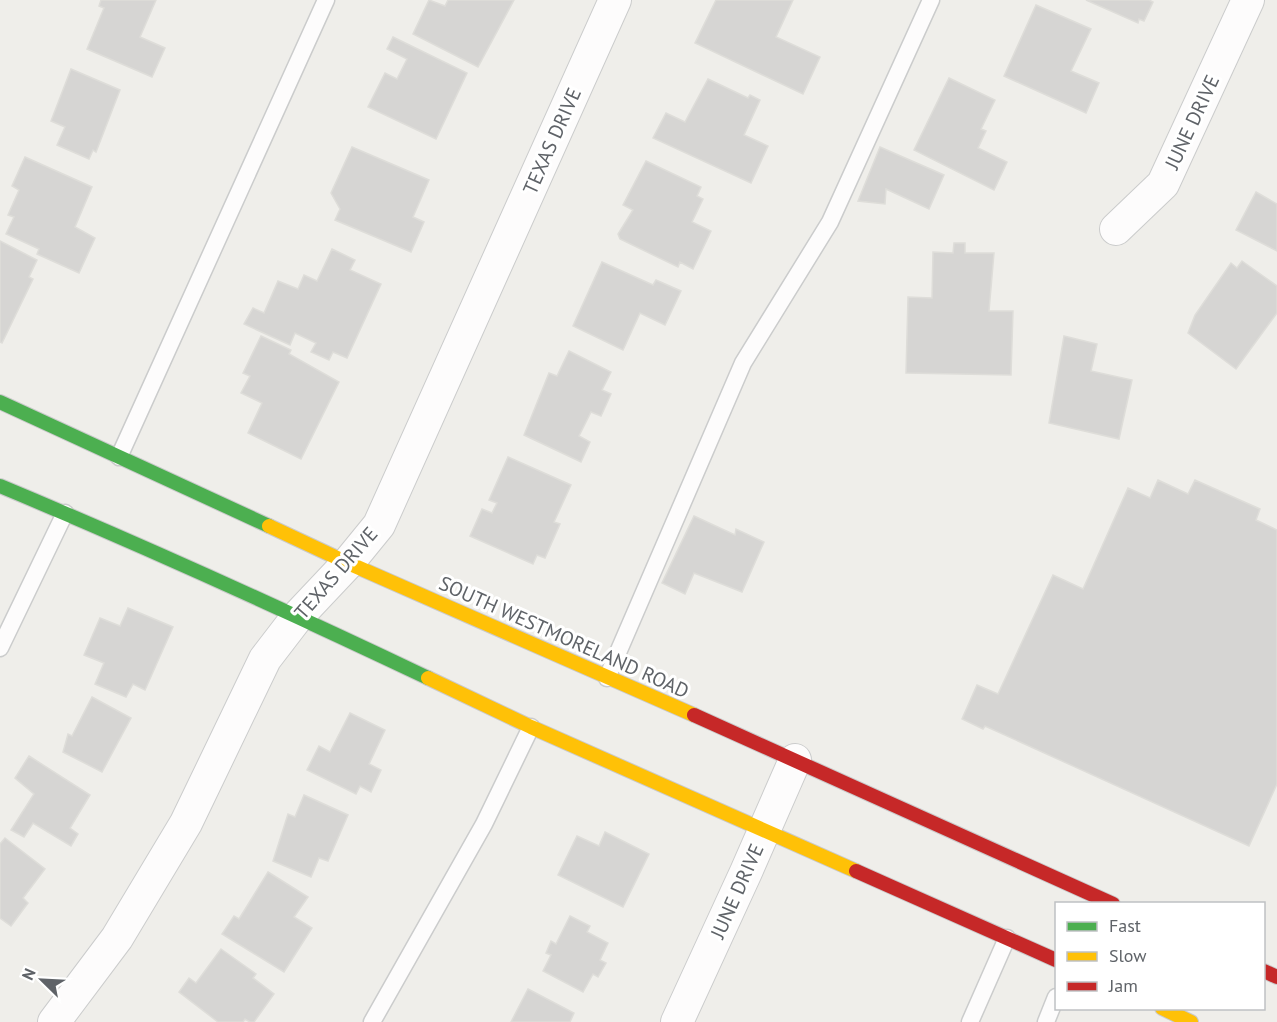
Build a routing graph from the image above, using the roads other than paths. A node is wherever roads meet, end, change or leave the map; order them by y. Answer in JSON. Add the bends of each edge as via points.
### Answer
{"nodes":[{"id":1,"x":326,"y":0,"type":"edge"},
{"id":2,"x":615,"y":0,"type":"edge"},
{"id":3,"x":931,"y":0,"type":"edge"},
{"id":4,"x":1248,"y":0,"type":"edge"},
{"id":5,"x":1116,"y":229,"type":"dead end"},
{"id":6,"x":0,"y":402,"type":"edge"},
{"id":7,"x":119,"y":457,"type":"junction"},
{"id":8,"x":0,"y":486,"type":"edge"},
{"id":9,"x":65,"y":513,"type":"junction"},
{"id":10,"x":348,"y":563,"type":"junction"},
{"id":11,"x":298,"y":616,"type":"junction"},
{"id":12,"x":0,"y":648,"type":"edge"},
{"id":13,"x":608,"y":678,"type":"junction"},
{"id":14,"x":531,"y":727,"type":"junction"},
{"id":15,"x":795,"y":760,"type":"junction"},
{"id":16,"x":764,"y":831,"type":"junction"},
{"id":17,"x":1111,"y":902,"type":"edge"},
{"id":18,"x":1006,"y":939,"type":"junction"},
{"id":19,"x":1055,"y":960,"type":"edge"},
{"id":20,"x":1055,"y":999,"type":"edge"},
{"id":21,"x":1166,"y":1010,"type":"edge"},
{"id":22,"x":54,"y":1022,"type":"edge"},
{"id":23,"x":372,"y":1022,"type":"edge"},
{"id":24,"x":677,"y":1022,"type":"edge"},
{"id":25,"x":970,"y":1022,"type":"edge"},
{"id":26,"x":1046,"y":1022,"type":"edge"},
{"id":27,"x":1191,"y":1022,"type":"edge"}],
"edges":[{"from":1,"to":7,"type":"lane"},
{"from":2,"to":10,"type":"street","name":"TEXAS DRIVE","via":[[379,525]]},
{"from":3,"to":13,"type":"lane","via":[[830,222],[743,363]]},
{"from":4,"to":5,"type":"street","name":"JUNE DRIVE","via":[[1163,184]]},
{"from":6,"to":7,"type":"main road","name":"SOUTH WESTMORELAND ROAD"},
{"from":7,"to":10,"type":"main road","name":"SOUTH WESTMORELAND ROAD"},
{"from":8,"to":9,"type":"main road"},
{"from":9,"to":11,"type":"main road"},
{"from":9,"to":12,"type":"lane"},
{"from":10,"to":11,"type":"street","name":"TEXAS DRIVE"},
{"from":10,"to":13,"type":"main road","name":"SOUTH WESTMORELAND ROAD"},
{"from":11,"to":14,"type":"main road"},
{"from":11,"to":22,"type":"street","name":"TEXAS DRIVE","via":[[265,658],[186,824],[117,938]]},
{"from":13,"to":15,"type":"main road","name":"SOUTH WESTMORELAND ROAD"},
{"from":14,"to":16,"type":"main road"},
{"from":14,"to":23,"type":"lane","via":[[484,824]]},
{"from":15,"to":16,"type":"street","name":"JUNE DRIVE"},
{"from":15,"to":17,"type":"main road","name":"SOUTH WESTMORELAND ROAD"},
{"from":16,"to":18,"type":"main road"},
{"from":16,"to":24,"type":"street","name":"JUNE DRIVE"},
{"from":18,"to":19,"type":"main road"},
{"from":18,"to":25,"type":"lane"},
{"from":20,"to":26,"type":"lane"},
{"from":21,"to":27,"type":"main road"}]}
